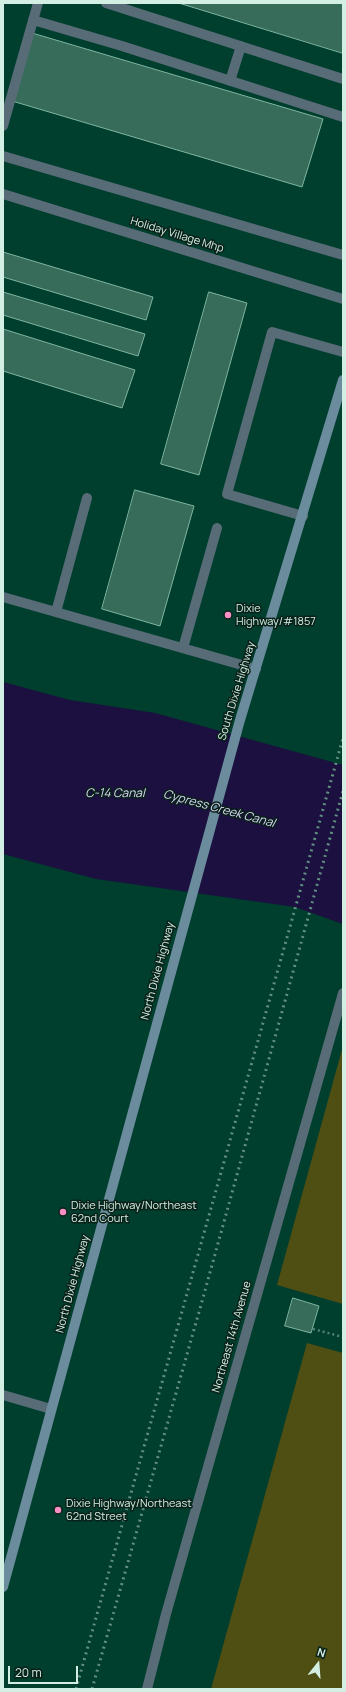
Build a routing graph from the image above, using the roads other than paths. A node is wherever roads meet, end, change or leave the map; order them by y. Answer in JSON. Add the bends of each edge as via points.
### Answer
{"nodes":[{"id":1,"x":38,"y":3,"type":"edge"},
{"id":2,"x":106,"y":3,"type":"edge"},
{"id":3,"x":33,"y":20,"type":"junction"},
{"id":4,"x":241,"y":46,"type":"junction"},
{"id":5,"x":343,"y":79,"type":"edge"},
{"id":6,"x":230,"y":81,"type":"junction"},
{"id":7,"x":343,"y":117,"type":"edge"},
{"id":8,"x":3,"y":126,"type":"edge"},
{"id":9,"x":3,"y":156,"type":"edge"},
{"id":10,"x":3,"y":194,"type":"edge"},
{"id":11,"x":343,"y":256,"type":"edge"},
{"id":12,"x":343,"y":299,"type":"edge"},
{"id":13,"x":343,"y":352,"type":"edge"},
{"id":14,"x":343,"y":380,"type":"edge"},
{"id":15,"x":86,"y":498,"type":"dead end"},
{"id":16,"x":303,"y":516,"type":"junction"},
{"id":17,"x":217,"y":528,"type":"dead end"},
{"id":18,"x":3,"y":597,"type":"edge"},
{"id":19,"x":56,"y":612,"type":"junction"},
{"id":20,"x":183,"y":648,"type":"junction"},
{"id":21,"x":256,"y":669,"type":"junction"},
{"id":22,"x":192,"y":894,"type":"joint"},
{"id":23,"x":343,"y":993,"type":"edge"},
{"id":24,"x":3,"y":1395,"type":"edge"},
{"id":25,"x":51,"y":1409,"type":"junction"},
{"id":26,"x":3,"y":1587,"type":"edge"},
{"id":27,"x":147,"y":1689,"type":"edge"}],
"edges":[{"from":1,"to":3,"type":"street"},
{"from":2,"to":4,"type":"street"},
{"from":3,"to":6,"type":"street"},
{"from":3,"to":8,"type":"street"},
{"from":4,"to":5,"type":"street"},
{"from":4,"to":6,"type":"street"},
{"from":6,"to":7,"type":"street"},
{"from":9,"to":11,"type":"street"},
{"from":10,"to":12,"type":"street","name":"Holiday Village Mhp"},
{"from":13,"to":16,"type":"street","via":[[272,332],[227,494]]},
{"from":14,"to":16,"type":"main road","name":"South Dixie Highway"},
{"from":15,"to":19,"type":"street"},
{"from":16,"to":21,"type":"main road","name":"South Dixie Highway"},
{"from":17,"to":20,"type":"street"},
{"from":18,"to":19,"type":"street"},
{"from":19,"to":20,"type":"street"},
{"from":20,"to":21,"type":"street"},
{"from":21,"to":22,"type":"main road","name":"South Dixie Highway"},
{"from":22,"to":25,"type":"main road","name":"North Dixie Highway"},
{"from":23,"to":27,"type":"street","name":"Northeast 14th Avenue","via":[[166,1614]]},
{"from":24,"to":25,"type":"street"},
{"from":25,"to":26,"type":"main road","name":"North Dixie Highway"}]}
